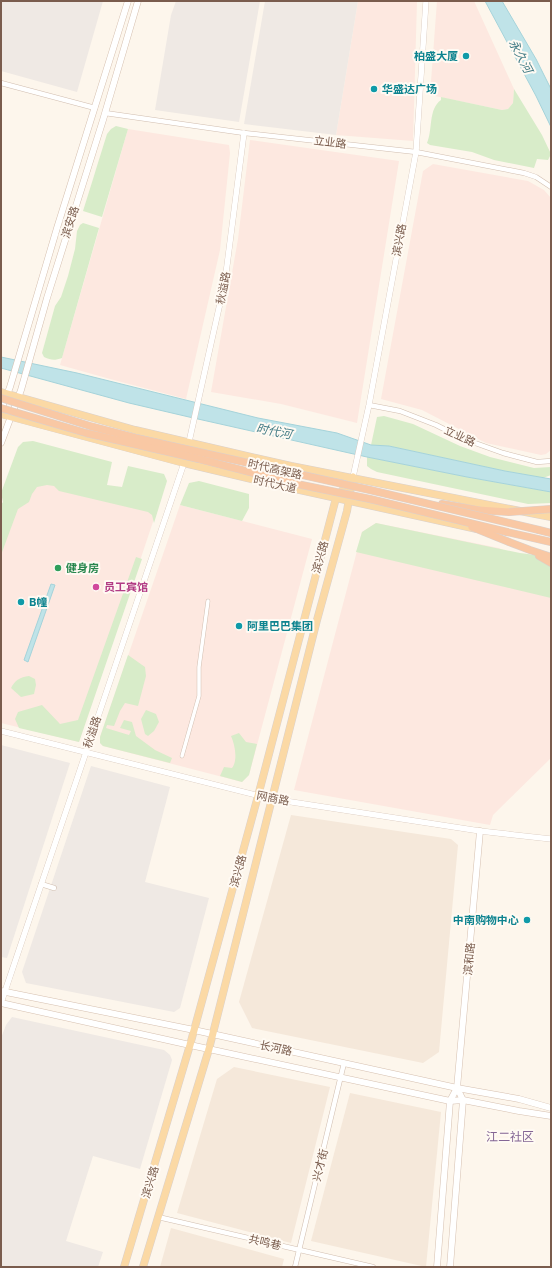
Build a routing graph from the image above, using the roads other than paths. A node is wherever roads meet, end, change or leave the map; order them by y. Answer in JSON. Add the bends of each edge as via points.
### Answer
{"nodes":[{"id":1,"x":128,"y":1,"type":"edge"},
{"id":2,"x":138,"y":1,"type":"edge"},
{"id":3,"x":426,"y":1,"type":"edge"},
{"id":4,"x":1,"y":83,"type":"edge"},
{"id":5,"x":95,"y":108,"type":"junction"},
{"id":6,"x":105,"y":113,"type":"junction"},
{"id":7,"x":244,"y":133,"type":"junction"},
{"id":8,"x":416,"y":152,"type":"junction"},
{"id":9,"x":551,"y":187,"type":"edge"},
{"id":10,"x":3,"y":395,"type":"edge"},
{"id":11,"x":18,"y":398,"type":"junction"},
{"id":12,"x":369,"y":405,"type":"junction"},
{"id":13,"x":1,"y":409,"type":"edge"},
{"id":14,"x":1,"y":414,"type":"edge"},
{"id":15,"x":10,"y":416,"type":"junction"},
{"id":16,"x":189,"y":442,"type":"junction"},
{"id":17,"x":1,"y":443,"type":"edge"},
{"id":18,"x":551,"y":460,"type":"edge"},
{"id":19,"x":184,"y":462,"type":"junction"},
{"id":20,"x":352,"y":477,"type":"junction"},
{"id":21,"x":336,"y":498,"type":"junction"},
{"id":22,"x":409,"y":499,"type":"junction"},
{"id":23,"x":349,"y":500,"type":"junction"},
{"id":24,"x":551,"y":509,"type":"edge"},
{"id":25,"x":436,"y":515,"type":"junction"},
{"id":26,"x":551,"y":517,"type":"edge"},
{"id":27,"x":551,"y":532,"type":"edge"},
{"id":28,"x":551,"y":542,"type":"edge"},
{"id":29,"x":551,"y":545,"type":"edge"},
{"id":30,"x":530,"y":550,"type":"junction"},
{"id":31,"x":551,"y":556,"type":"edge"},
{"id":32,"x":551,"y":563,"type":"edge"},
{"id":33,"x":208,"y":601,"type":"dead end"},
{"id":34,"x":1,"y":730,"type":"edge"},
{"id":35,"x":85,"y":752,"type":"junction"},
{"id":36,"x":182,"y":756,"type":"dead end"},
{"id":37,"x":258,"y":796,"type":"junction"},
{"id":38,"x":272,"y":799,"type":"junction"},
{"id":39,"x":480,"y":831,"type":"junction"},
{"id":40,"x":551,"y":839,"type":"edge"},
{"id":41,"x":41,"y":884,"type":"junction"},
{"id":42,"x":54,"y":888,"type":"dead end"},
{"id":43,"x":3,"y":992,"type":"edge"},
{"id":44,"x":1,"y":1003,"type":"edge"},
{"id":45,"x":194,"y":1030,"type":"junction"},
{"id":46,"x":212,"y":1034,"type":"junction"},
{"id":47,"x":190,"y":1045,"type":"junction"},
{"id":48,"x":209,"y":1049,"type":"junction"},
{"id":49,"x":344,"y":1063,"type":"junction"},
{"id":50,"x":342,"y":1077,"type":"junction"},
{"id":51,"x":457,"y":1088,"type":"junction"},
{"id":52,"x":463,"y":1100,"type":"junction"},
{"id":53,"x":450,"y":1101,"type":"junction"},
{"id":54,"x":551,"y":1108,"type":"edge"},
{"id":55,"x":551,"y":1116,"type":"edge"},
{"id":56,"x":158,"y":1216,"type":"junction"},
{"id":57,"x":298,"y":1250,"type":"junction"},
{"id":58,"x":124,"y":1267,"type":"edge"},
{"id":59,"x":143,"y":1267,"type":"edge"},
{"id":60,"x":295,"y":1267,"type":"edge"},
{"id":61,"x":373,"y":1267,"type":"edge"},
{"id":62,"x":437,"y":1267,"type":"edge"},
{"id":63,"x":450,"y":1267,"type":"edge"}],
"edges":[{"from":1,"to":5,"type":"main road","name":"滨安路"},
{"from":2,"to":6,"type":"main road","name":"滨安路"},
{"from":3,"to":8,"type":"street","name":"滨兴路"},
{"from":4,"to":5,"type":"street"},
{"from":5,"to":10,"type":"main road","name":"滨安路","via":[[15,371]]},
{"from":6,"to":7,"type":"street","name":"立业路"},
{"from":6,"to":11,"type":"main road","name":"滨安路"},
{"from":7,"to":8,"type":"street","name":"立业路"},
{"from":7,"to":16,"type":"street","name":"秋溢路","via":[[225,281]]},
{"from":8,"to":9,"type":"street","name":"立业路","via":[[524,173]]},
{"from":8,"to":12,"type":"street","name":"滨兴路"},
{"from":10,"to":11,"type":"main road","name":"时代大道"},
{"from":10,"to":13,"type":"main road","name":"滨安路"},
{"from":10,"to":22,"type":"highway","name":"时代高架路","bridge":true,"via":[[90,426],[136,438]]},
{"from":11,"to":15,"type":"main road","name":"滨安路"},
{"from":11,"to":16,"type":"main road","name":"时代大道"},
{"from":12,"to":18,"type":"street","name":"立业路","via":[[400,411],[503,453],[537,462]]},
{"from":12,"to":20,"type":"street","name":"滨兴路"},
{"from":13,"to":25,"type":"highway","name":"时代高架路","bridge":true,"via":[[86,433]]},
{"from":14,"to":15,"type":"main road","name":"时代大道"},
{"from":15,"to":17,"type":"main road","name":"滨安路"},
{"from":15,"to":19,"type":"main road","name":"时代大道"},
{"from":16,"to":20,"type":"main road","name":"时代大道","via":[[291,466]]},
{"from":19,"to":21,"type":"main road","name":"时代大道"},
{"from":19,"to":35,"type":"street","name":"秋溢路"},
{"from":20,"to":21,"type":"main road","name":"滨兴路"},
{"from":20,"to":23,"type":"main road","name":"滨兴路"},
{"from":20,"to":26,"type":"main road","name":"时代大道"},
{"from":21,"to":23,"type":"main road","name":"时代大道"},
{"from":21,"to":37,"type":"main road","name":"滨兴路"},
{"from":22,"to":24,"type":"highway","bridge":true,"via":[[478,510],[509,512]]},
{"from":22,"to":27,"type":"highway","name":"时代高架路","bridge":true},
{"from":23,"to":29,"type":"main road","name":"时代大道"},
{"from":23,"to":38,"type":"main road","name":"滨兴路"},
{"from":25,"to":28,"type":"highway","name":"时代高架路","bridge":true},
{"from":25,"to":30,"type":"highway","bridge":true},
{"from":30,"to":31,"type":"highway"},
{"from":30,"to":32,"type":"highway"},
{"from":33,"to":36,"type":"street","via":[[199,667],[199,696]]},
{"from":34,"to":35,"type":"street","name":"网商路"},
{"from":35,"to":37,"type":"street","name":"网商路"},
{"from":35,"to":41,"type":"street","name":"秋溢路"},
{"from":37,"to":38,"type":"street","name":"网商路"},
{"from":37,"to":45,"type":"main road","name":"滨兴路"},
{"from":38,"to":39,"type":"street","name":"网商路"},
{"from":38,"to":46,"type":"main road","name":"滨兴路"},
{"from":39,"to":40,"type":"street","name":"网商路"},
{"from":39,"to":51,"type":"main road","name":"滨和路"},
{"from":41,"to":42,"type":"street"},
{"from":41,"to":43,"type":"street","name":"秋溢路"},
{"from":43,"to":44,"type":"street","name":"秋溢路"},
{"from":43,"to":45,"type":"main road","name":"长河路"},
{"from":44,"to":47,"type":"main road","name":"长河路"},
{"from":45,"to":46,"type":"main road","name":"长河路"},
{"from":45,"to":47,"type":"main road","name":"滨兴路"},
{"from":46,"to":48,"type":"main road","name":"滨兴路"},
{"from":46,"to":49,"type":"main road","name":"长河路"},
{"from":47,"to":48,"type":"main road","name":"长河路"},
{"from":47,"to":58,"type":"main road","name":"滨兴路"},
{"from":48,"to":50,"type":"main road","name":"长河路"},
{"from":48,"to":56,"type":"main road","name":"滨兴路"},
{"from":49,"to":50,"type":"street","name":"兴才街"},
{"from":49,"to":51,"type":"main road","name":"长河路"},
{"from":50,"to":53,"type":"main road","name":"长河路"},
{"from":50,"to":57,"type":"street","name":"兴才街"},
{"from":51,"to":52,"type":"main road"},
{"from":51,"to":53,"type":"main road","name":"滨和路"},
{"from":51,"to":54,"type":"main road","name":"长河路","via":[[518,1098]]},
{"from":52,"to":53,"type":"main road","name":"长河路"},
{"from":52,"to":55,"type":"main road","name":"长河路"},
{"from":52,"to":63,"type":"main road"},
{"from":53,"to":62,"type":"main road","name":"滨和路"},
{"from":56,"to":57,"type":"street","name":"共鸣巷"},
{"from":56,"to":59,"type":"main road","name":"滨兴路"},
{"from":57,"to":60,"type":"street","name":"兴才街"},
{"from":57,"to":61,"type":"street","name":"共鸣巷"}]}
